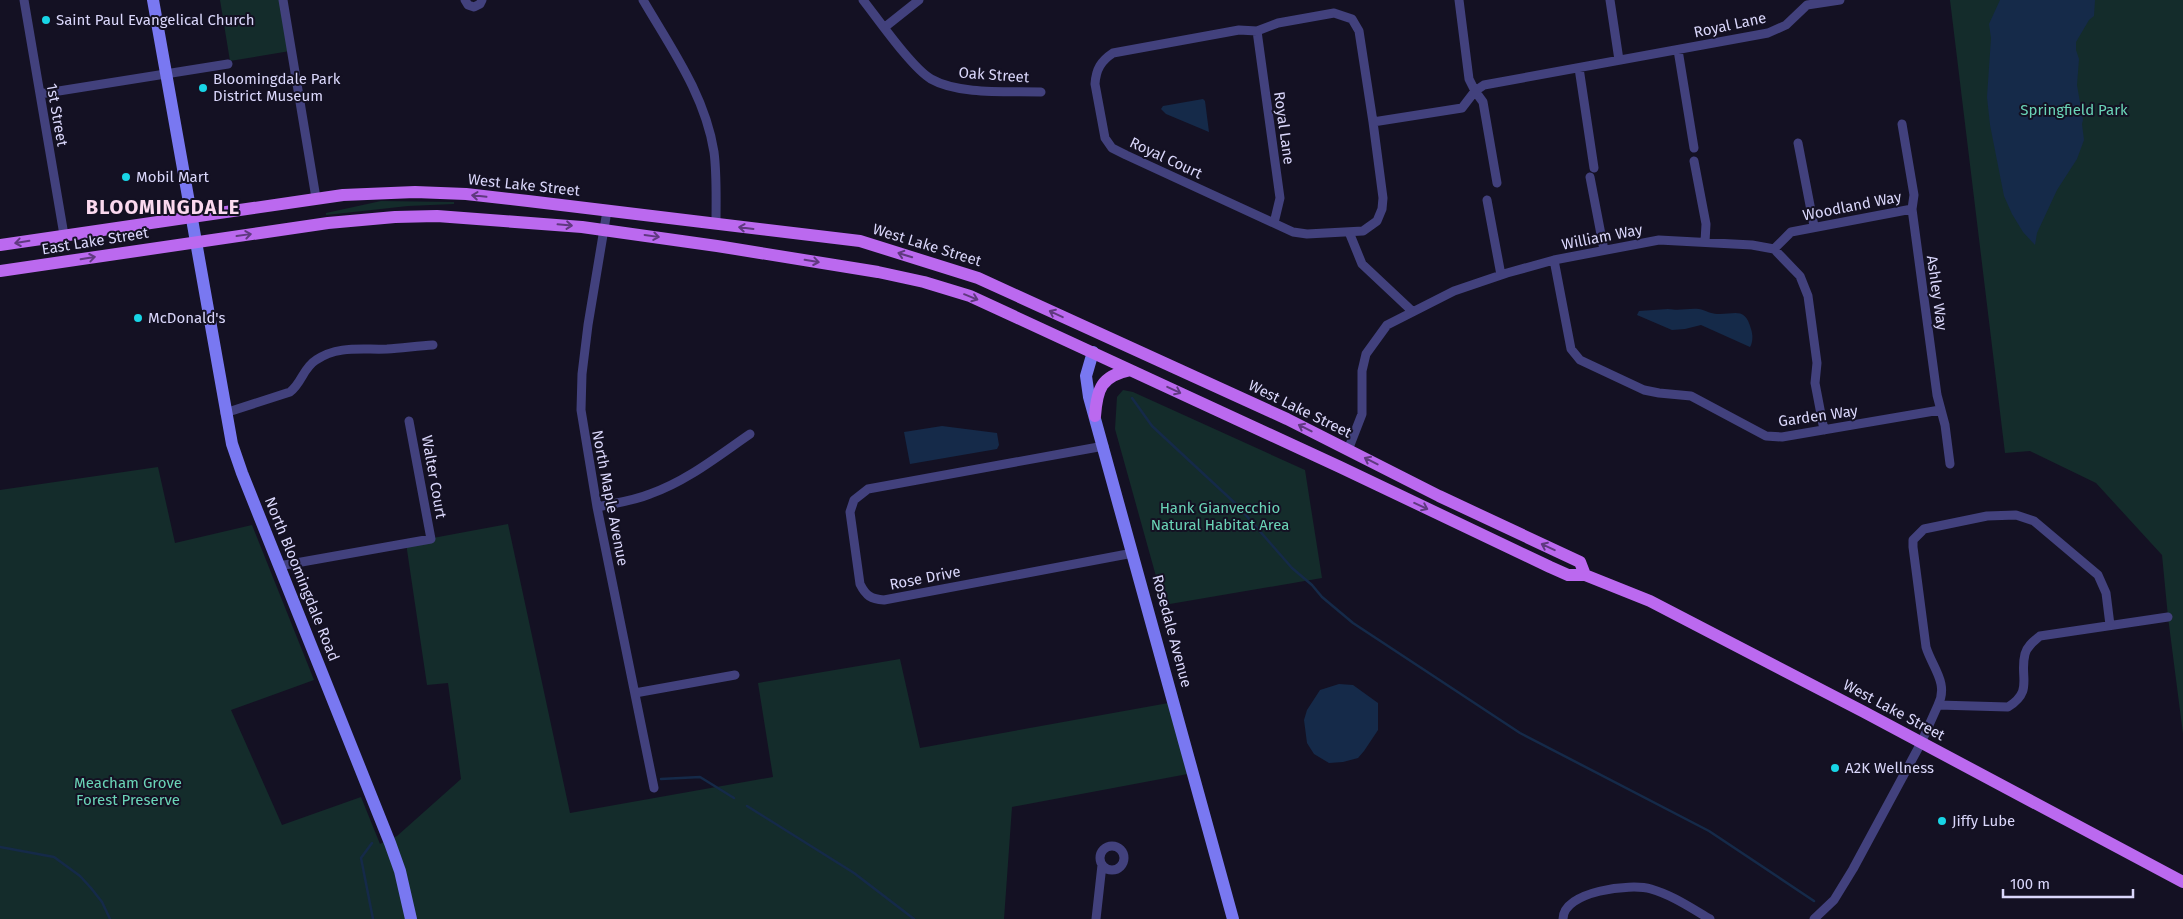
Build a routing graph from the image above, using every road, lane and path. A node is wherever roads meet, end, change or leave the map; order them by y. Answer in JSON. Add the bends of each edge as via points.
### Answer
{"nodes":[{"id":1,"x":24,"y":0,"type":"edge"},
{"id":2,"x":153,"y":0,"type":"edge"},
{"id":3,"x":283,"y":0,"type":"edge"},
{"id":4,"x":465,"y":0,"type":"edge"},
{"id":5,"x":482,"y":0,"type":"edge"},
{"id":6,"x":642,"y":0,"type":"edge"},
{"id":7,"x":863,"y":0,"type":"edge"},
{"id":8,"x":919,"y":0,"type":"edge"},
{"id":9,"x":1459,"y":0,"type":"edge"},
{"id":10,"x":1610,"y":0,"type":"edge"},
{"id":11,"x":1840,"y":0,"type":"edge"},
{"id":12,"x":1807,"y":2,"type":"edge"},
{"id":13,"x":885,"y":27,"type":"junction"},
{"id":14,"x":1257,"y":31,"type":"junction"},
{"id":15,"x":1678,"y":50,"type":"junction"},
{"id":16,"x":1619,"y":60,"type":"junction"},
{"id":17,"x":228,"y":64,"type":"dead end"},
{"id":18,"x":1579,"y":68,"type":"junction"},
{"id":19,"x":166,"y":74,"type":"junction"},
{"id":20,"x":1475,"y":91,"type":"junction"},
{"id":21,"x":1041,"y":92,"type":"dead end"},
{"id":22,"x":40,"y":94,"type":"junction"},
{"id":23,"x":1373,"y":122,"type":"junction"},
{"id":24,"x":1902,"y":124,"type":"dead end"},
{"id":25,"x":1798,"y":143,"type":"dead end"},
{"id":26,"x":1694,"y":148,"type":"dead end"},
{"id":27,"x":1694,"y":161,"type":"dead end"},
{"id":28,"x":1594,"y":168,"type":"dead end"},
{"id":29,"x":1590,"y":177,"type":"dead end"},
{"id":30,"x":1497,"y":184,"type":"dead end"},
{"id":31,"x":316,"y":198,"type":"junction"},
{"id":32,"x":1487,"y":200,"type":"dead end"},
{"id":33,"x":1912,"y":209,"type":"junction"},
{"id":34,"x":607,"y":210,"type":"junction"},
{"id":35,"x":192,"y":217,"type":"junction"},
{"id":36,"x":1274,"y":223,"type":"junction"},
{"id":37,"x":716,"y":224,"type":"junction"},
{"id":38,"x":1814,"y":226,"type":"junction"},
{"id":39,"x":604,"y":229,"type":"junction"},
{"id":40,"x":1349,"y":232,"type":"junction"},
{"id":41,"x":64,"y":235,"type":"junction"},
{"id":42,"x":196,"y":242,"type":"junction"},
{"id":43,"x":1705,"y":242,"type":"junction"},
{"id":44,"x":0,"y":246,"type":"edge"},
{"id":45,"x":1774,"y":249,"type":"junction"},
{"id":46,"x":1604,"y":250,"type":"junction"},
{"id":47,"x":1554,"y":260,"type":"junction"},
{"id":48,"x":0,"y":271,"type":"edge"},
{"id":49,"x":1501,"y":275,"type":"junction"},
{"id":50,"x":1412,"y":312,"type":"junction"},
{"id":51,"x":1100,"y":335,"type":"junction"},
{"id":52,"x":433,"y":345,"type":"dead end"},
{"id":53,"x":1093,"y":352,"type":"junction"},
{"id":54,"x":1130,"y":370,"type":"junction"},
{"id":55,"x":1940,"y":410,"type":"junction"},
{"id":56,"x":226,"y":413,"type":"junction"},
{"id":57,"x":1095,"y":416,"type":"junction"},
{"id":58,"x":408,"y":421,"type":"dead end"},
{"id":59,"x":1824,"y":430,"type":"junction"},
{"id":60,"x":750,"y":434,"type":"dead end"},
{"id":61,"x":1104,"y":446,"type":"junction"},
{"id":62,"x":1348,"y":450,"type":"junction"},
{"id":63,"x":1950,"y":464,"type":"dead end"},
{"id":64,"x":597,"y":507,"type":"junction"},
{"id":65,"x":1133,"y":553,"type":"junction"},
{"id":66,"x":279,"y":566,"type":"junction"},
{"id":67,"x":1586,"y":575,"type":"junction"},
{"id":68,"x":2168,"y":617,"type":"dead end"},
{"id":69,"x":2110,"y":625,"type":"junction"},
{"id":70,"x":735,"y":676,"type":"dead end"},
{"id":71,"x":635,"y":693,"type":"junction"},
{"id":72,"x":1938,"y":705,"type":"junction"},
{"id":73,"x":1921,"y":743,"type":"junction"},
{"id":74,"x":654,"y":788,"type":"dead end"},
{"id":75,"x":1102,"y":866,"type":"dead end"},
{"id":76,"x":2183,"y":882,"type":"edge"},
{"id":77,"x":411,"y":919,"type":"edge"},
{"id":78,"x":1096,"y":919,"type":"edge"},
{"id":79,"x":1232,"y":919,"type":"edge"},
{"id":80,"x":1563,"y":919,"type":"edge"},
{"id":81,"x":1710,"y":919,"type":"edge"},
{"id":82,"x":1814,"y":919,"type":"edge"}],
"edges":[{"from":1,"to":22,"type":"street","name":"1st Street"},
{"from":2,"to":19,"type":"main road","name":"North Bloomingdale Road"},
{"from":3,"to":31,"type":"street"},
{"from":4,"to":5,"type":"street","via":[[474,7]]},
{"from":6,"to":37,"type":"street","via":[[683,67],[702,106],[714,152]]},
{"from":7,"to":13,"type":"street","name":"Oak Street"},
{"from":8,"to":13,"type":"street"},
{"from":9,"to":20,"type":"street","via":[[1470,79]]},
{"from":10,"to":16,"type":"street"},
{"from":11,"to":12,"type":"street","name":"Royal Lane"},
{"from":12,"to":15,"type":"street","name":"Royal Lane","via":[[1786,25],[1768,33]]},
{"from":13,"to":21,"type":"street","name":"Oak Street","via":[[912,62],[930,78],[960,88]]},
{"from":14,"to":23,"type":"street","via":[[1278,23],[1328,14],[1352,19],[1361,38]]},
{"from":14,"to":36,"type":"street","name":"Royal Lane","via":[[1280,198]]},
{"from":14,"to":36,"type":"street","name":"Royal Court","via":[[1239,30],[1113,53],[1102,60],[1095,84],[1105,138],[1112,148]]},
{"from":15,"to":16,"type":"street","name":"Royal Lane"},
{"from":15,"to":26,"type":"street","name":"Royal Lane"},
{"from":16,"to":18,"type":"street","name":"Royal Lane"},
{"from":17,"to":19,"type":"street"},
{"from":18,"to":20,"type":"street","name":"Royal Lane","via":[[1484,85]]},
{"from":18,"to":28,"type":"street"},
{"from":19,"to":22,"type":"street"},
{"from":19,"to":35,"type":"main road","name":"North Bloomingdale Road"},
{"from":20,"to":23,"type":"street","name":"Royal Lane","via":[[1462,108]]},
{"from":20,"to":30,"type":"street","via":[[1483,102]]},
{"from":22,"to":41,"type":"street","name":"1st Street"},
{"from":23,"to":40,"type":"street","via":[[1382,209],[1377,221],[1363,231]]},
{"from":24,"to":33,"type":"street","name":"Ashley Way","via":[[1914,195]]},
{"from":25,"to":38,"type":"street"},
{"from":27,"to":43,"type":"street","via":[[1706,224]]},
{"from":29,"to":46,"type":"street"},
{"from":34,"to":31,"type":"main road","name":"West Lake Street","one_way":true,"via":[[466,194],[371,193]]},
{"from":31,"to":35,"type":"main road","name":"West Lake Street"},
{"from":32,"to":49,"type":"street"},
{"from":33,"to":38,"type":"street","name":"Woodland Way"},
{"from":33,"to":55,"type":"street","name":"Ashley Way"},
{"from":34,"to":37,"type":"main road","name":"West Lake Street"},
{"from":34,"to":39,"type":"street","name":"North Maple Avenue"},
{"from":35,"to":41,"type":"main road","name":"East Lake Street"},
{"from":35,"to":42,"type":"main road","name":"North Bloomingdale Road"},
{"from":36,"to":40,"type":"street","via":[[1293,232],[1307,234]]},
{"from":51,"to":37,"type":"main road","name":"West Lake Street","one_way":true,"via":[[978,278],[860,242]]},
{"from":38,"to":45,"type":"street","name":"Woodland Way","via":[[1791,232]]},
{"from":42,"to":39,"type":"main road","name":"West Lake Street","one_way":true,"via":[[328,222],[395,217],[470,218]]},
{"from":39,"to":53,"type":"main road","name":"West Lake Street","one_way":true,"via":[[924,282],[970,296]]},
{"from":39,"to":64,"type":"street","name":"North Maple Avenue","via":[[580,397],[582,430]]},
{"from":40,"to":50,"type":"street","via":[[1362,264]]},
{"from":41,"to":44,"type":"main road","name":"East Lake Street","one_way":true},
{"from":48,"to":42,"type":"main road","name":"East Lake Street","one_way":true},
{"from":42,"to":56,"type":"main road","name":"North Bloomingdale Road"},
{"from":43,"to":45,"type":"street","name":"William Way"},
{"from":43,"to":46,"type":"street","name":"William Way","via":[[1659,240]]},
{"from":45,"to":59,"type":"street","via":[[1800,276],[1808,296],[1817,363],[1815,383]]},
{"from":46,"to":47,"type":"street","name":"William Way"},
{"from":47,"to":49,"type":"street","name":"William Way"},
{"from":47,"to":59,"type":"street","name":"Garden Way","via":[[1569,344],[1580,360],[1652,392],[1691,396],[1766,436],[1782,437]]},
{"from":49,"to":50,"type":"street","name":"William Way","via":[[1454,291]]},
{"from":50,"to":62,"type":"street","name":"William Way","via":[[1388,324],[1366,354],[1362,371],[1362,414]]},
{"from":51,"to":53,"type":"main road"},
{"from":62,"to":51,"type":"main road","name":"West Lake Street","one_way":true},
{"from":52,"to":56,"type":"street","via":[[341,350],[315,360],[290,392]]},
{"from":53,"to":54,"type":"main road","name":"West Lake Street"},
{"from":53,"to":57,"type":"main road","name":"Rosedale Avenue","via":[[1086,376]]},
{"from":54,"to":57,"type":"main road","via":[[1118,372],[1104,381],[1098,392]]},
{"from":54,"to":67,"type":"main road","name":"West Lake Street","one_way":true,"via":[[1550,567],[1568,575]]},
{"from":55,"to":59,"type":"street","name":"Garden Way"},
{"from":55,"to":63,"type":"street","name":"Ashley Way"},
{"from":56,"to":66,"type":"main road","name":"North Bloomingdale Road","via":[[239,466]]},
{"from":57,"to":61,"type":"main road","name":"Rosedale Avenue"},
{"from":58,"to":66,"type":"street","name":"Walter Court","via":[[431,539]]},
{"from":60,"to":64,"type":"street","via":[[670,486],[630,501]]},
{"from":61,"to":65,"type":"main road","name":"Rosedale Avenue"},
{"from":61,"to":65,"type":"street","name":"Rose Drive","via":[[868,489],[854,500],[850,512],[860,584],[865,594],[884,600]]},
{"from":67,"to":62,"type":"main road","name":"West Lake Street","one_way":true,"via":[[1580,562]]},
{"from":64,"to":71,"type":"street","name":"North Maple Avenue"},
{"from":65,"to":79,"type":"main road","name":"Rosedale Avenue"},
{"from":66,"to":77,"type":"main road","name":"North Bloomingdale Road","via":[[390,843]]},
{"from":67,"to":73,"type":"main road","name":"West Lake Street","via":[[1650,601]]},
{"from":68,"to":69,"type":"street"},
{"from":69,"to":72,"type":"street","via":[[2040,636],[2025,655],[2022,695],[2008,707]]},
{"from":69,"to":72,"type":"street","via":[[2106,593],[2098,575],[2034,521],[2016,515],[2001,515],[1924,529],[1913,540],[1913,547],[1926,647],[1942,691]]},
{"from":70,"to":71,"type":"street"},
{"from":71,"to":74,"type":"street","name":"North Maple Avenue"},
{"from":72,"to":73,"type":"street"},
{"from":73,"to":76,"type":"main road","name":"West Lake Street"},
{"from":73,"to":82,"type":"street","via":[[1853,869],[1834,900]]},
{"from":75,"to":78,"type":"street"},
{"from":80,"to":81,"type":"street","via":[[1568,906],[1587,894],[1632,887],[1649,888],[1664,894]]}]}
